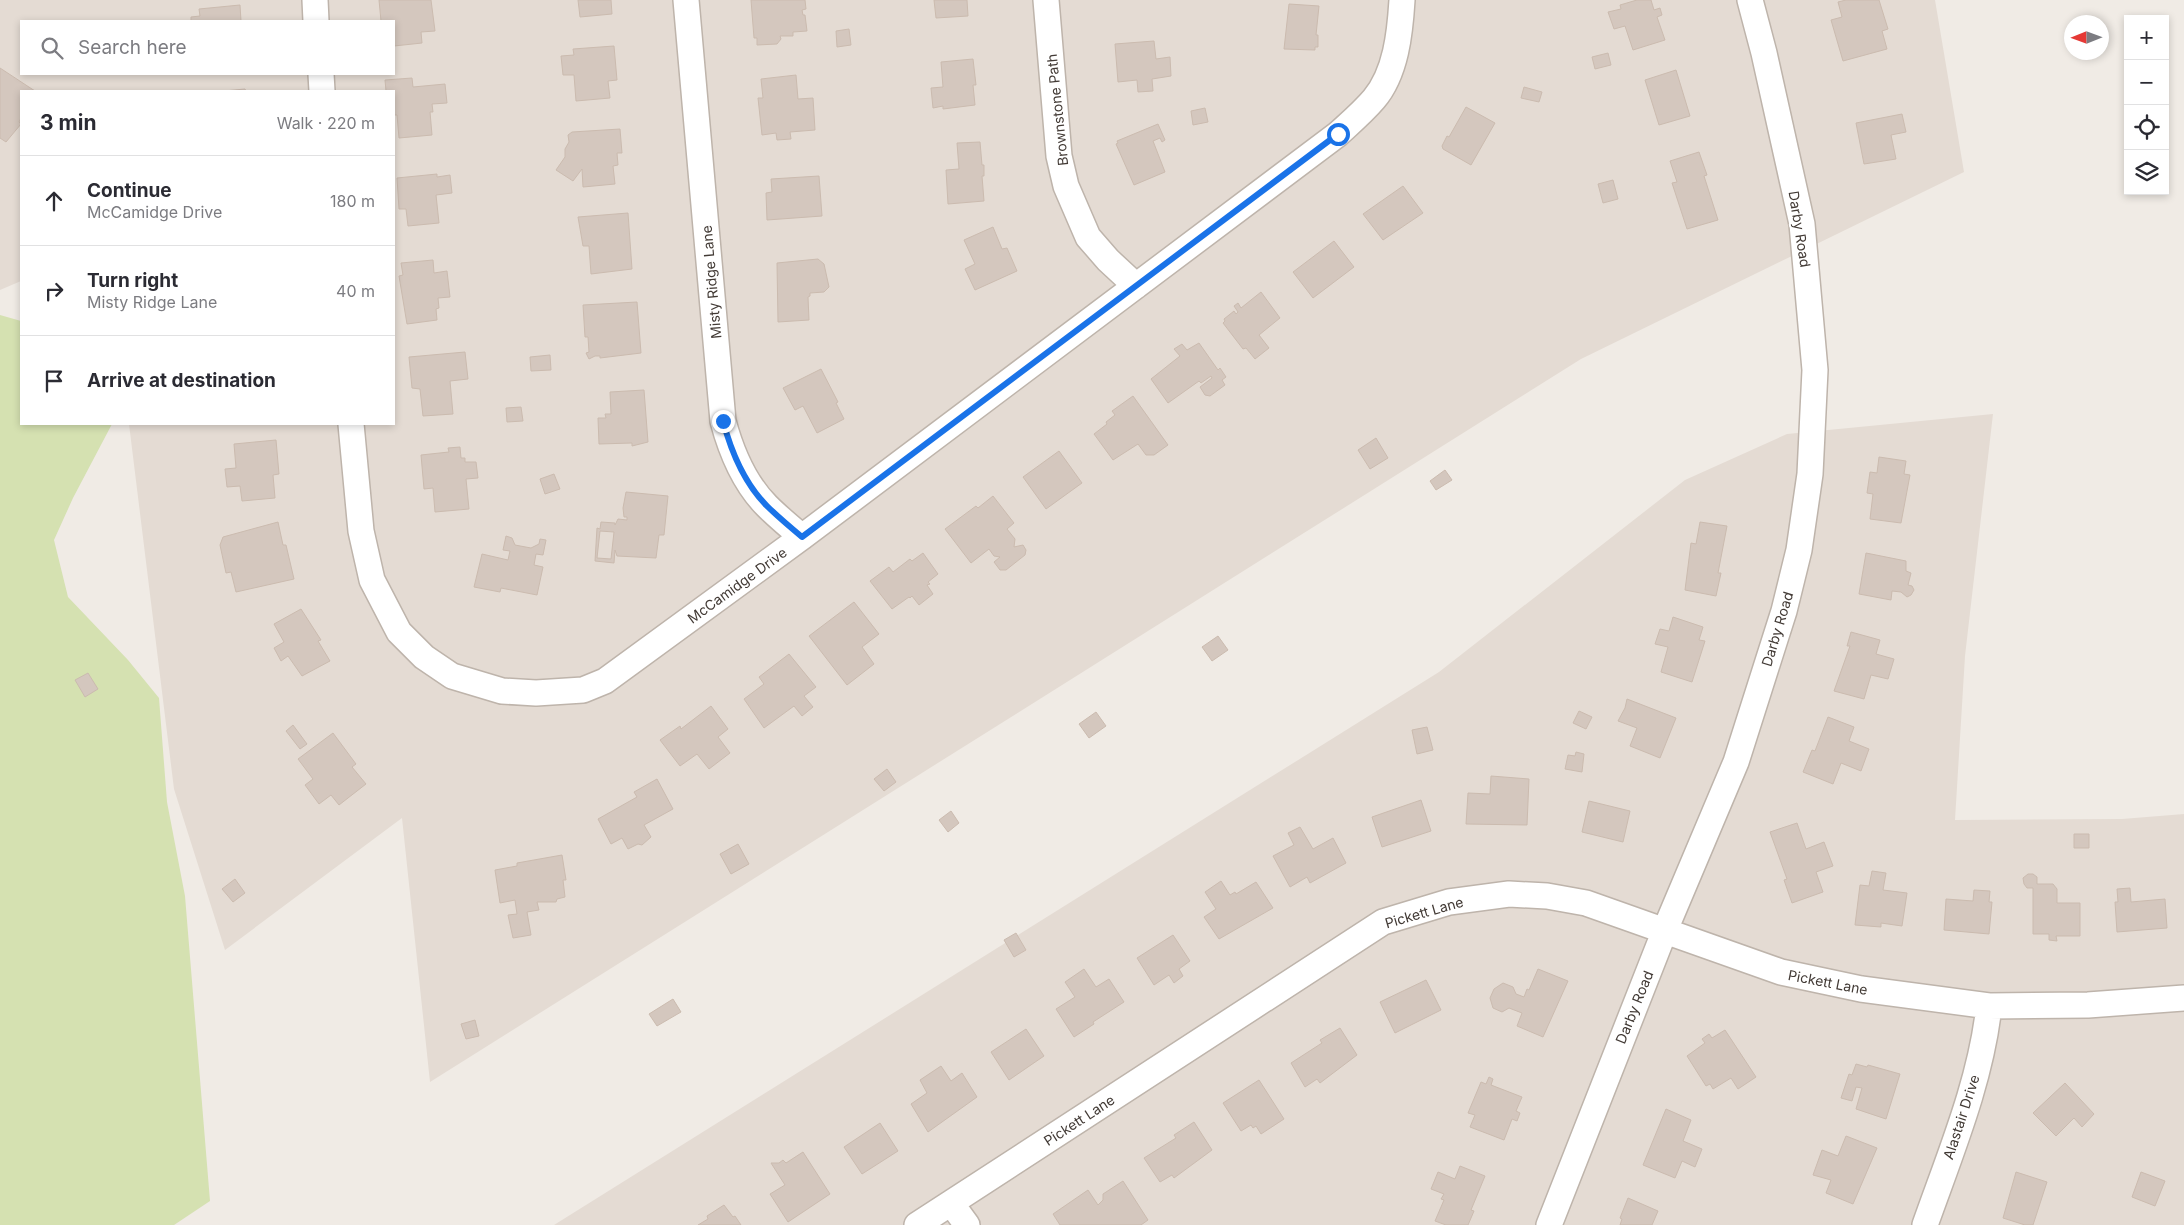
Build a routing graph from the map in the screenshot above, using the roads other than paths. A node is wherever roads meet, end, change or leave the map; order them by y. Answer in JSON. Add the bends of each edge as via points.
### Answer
{"nodes":[{"id":1,"x":314,"y":0,"type":"edge"},
{"id":2,"x":686,"y":0,"type":"edge"},
{"id":3,"x":1046,"y":0,"type":"edge"},
{"id":4,"x":1402,"y":0,"type":"edge"},
{"id":5,"x":1750,"y":0,"type":"edge"},
{"id":6,"x":316,"y":20,"type":"edge"},
{"id":7,"x":321,"y":75,"type":"edge"},
{"id":8,"x":322,"y":90,"type":"edge"},
{"id":9,"x":1136,"y":286,"type":"junction"},
{"id":10,"x":351,"y":425,"type":"edge"},
{"id":11,"x":802,"y":537,"type":"junction"},
{"id":12,"x":1665,"y":930,"type":"junction"},
{"id":13,"x":2184,"y":998,"type":"edge"},
{"id":14,"x":1990,"y":1006,"type":"junction"},
{"id":15,"x":951,"y":1203,"type":"junction"},
{"id":16,"x":917,"y":1225,"type":"edge"},
{"id":17,"x":967,"y":1225,"type":"edge"},
{"id":18,"x":1548,"y":1225,"type":"edge"},
{"id":19,"x":1925,"y":1225,"type":"edge"}],
"edges":[{"from":1,"to":6,"type":"street"},
{"from":2,"to":11,"type":"street","name":"Misty Ridge Lane","via":[[723,421],[730,448],[746,478],[766,505]]},
{"from":3,"to":9,"type":"street","name":"Brownstone Path","via":[[1059,156],[1066,186],[1088,237]]},
{"from":4,"to":9,"type":"street","name":"McCamidge Drive","via":[[1400,30],[1389,73],[1375,98],[1338,134]]},
{"from":5,"to":12,"type":"street","name":"Darby Road","via":[[1802,224],[1815,370],[1810,474],[1799,550],[1781,620],[1736,762]]},
{"from":7,"to":8,"type":"street"},
{"from":9,"to":11,"type":"street","name":"McCamidge Drive"},
{"from":10,"to":11,"type":"street","name":"McCamidge Drive","via":[[366,556],[372,580],[400,632],[424,658],[452,676],[502,691],[583,690],[605,681]]},
{"from":12,"to":14,"type":"street","name":"Pickett Lane","via":[[1781,972],[1861,989]]},
{"from":12,"to":15,"type":"street","name":"Pickett Lane","via":[[1586,903],[1509,894],[1449,902],[1383,922]]},
{"from":12,"to":18,"type":"street","name":"Darby Road"},
{"from":13,"to":14,"type":"street","name":"Pickett Lane","via":[[2088,1005]]},
{"from":14,"to":19,"type":"street","name":"Alastair Drive","via":[[1967,1106]]},
{"from":15,"to":16,"type":"street","name":"Pickett Lane"},
{"from":15,"to":17,"type":"street"}]}
